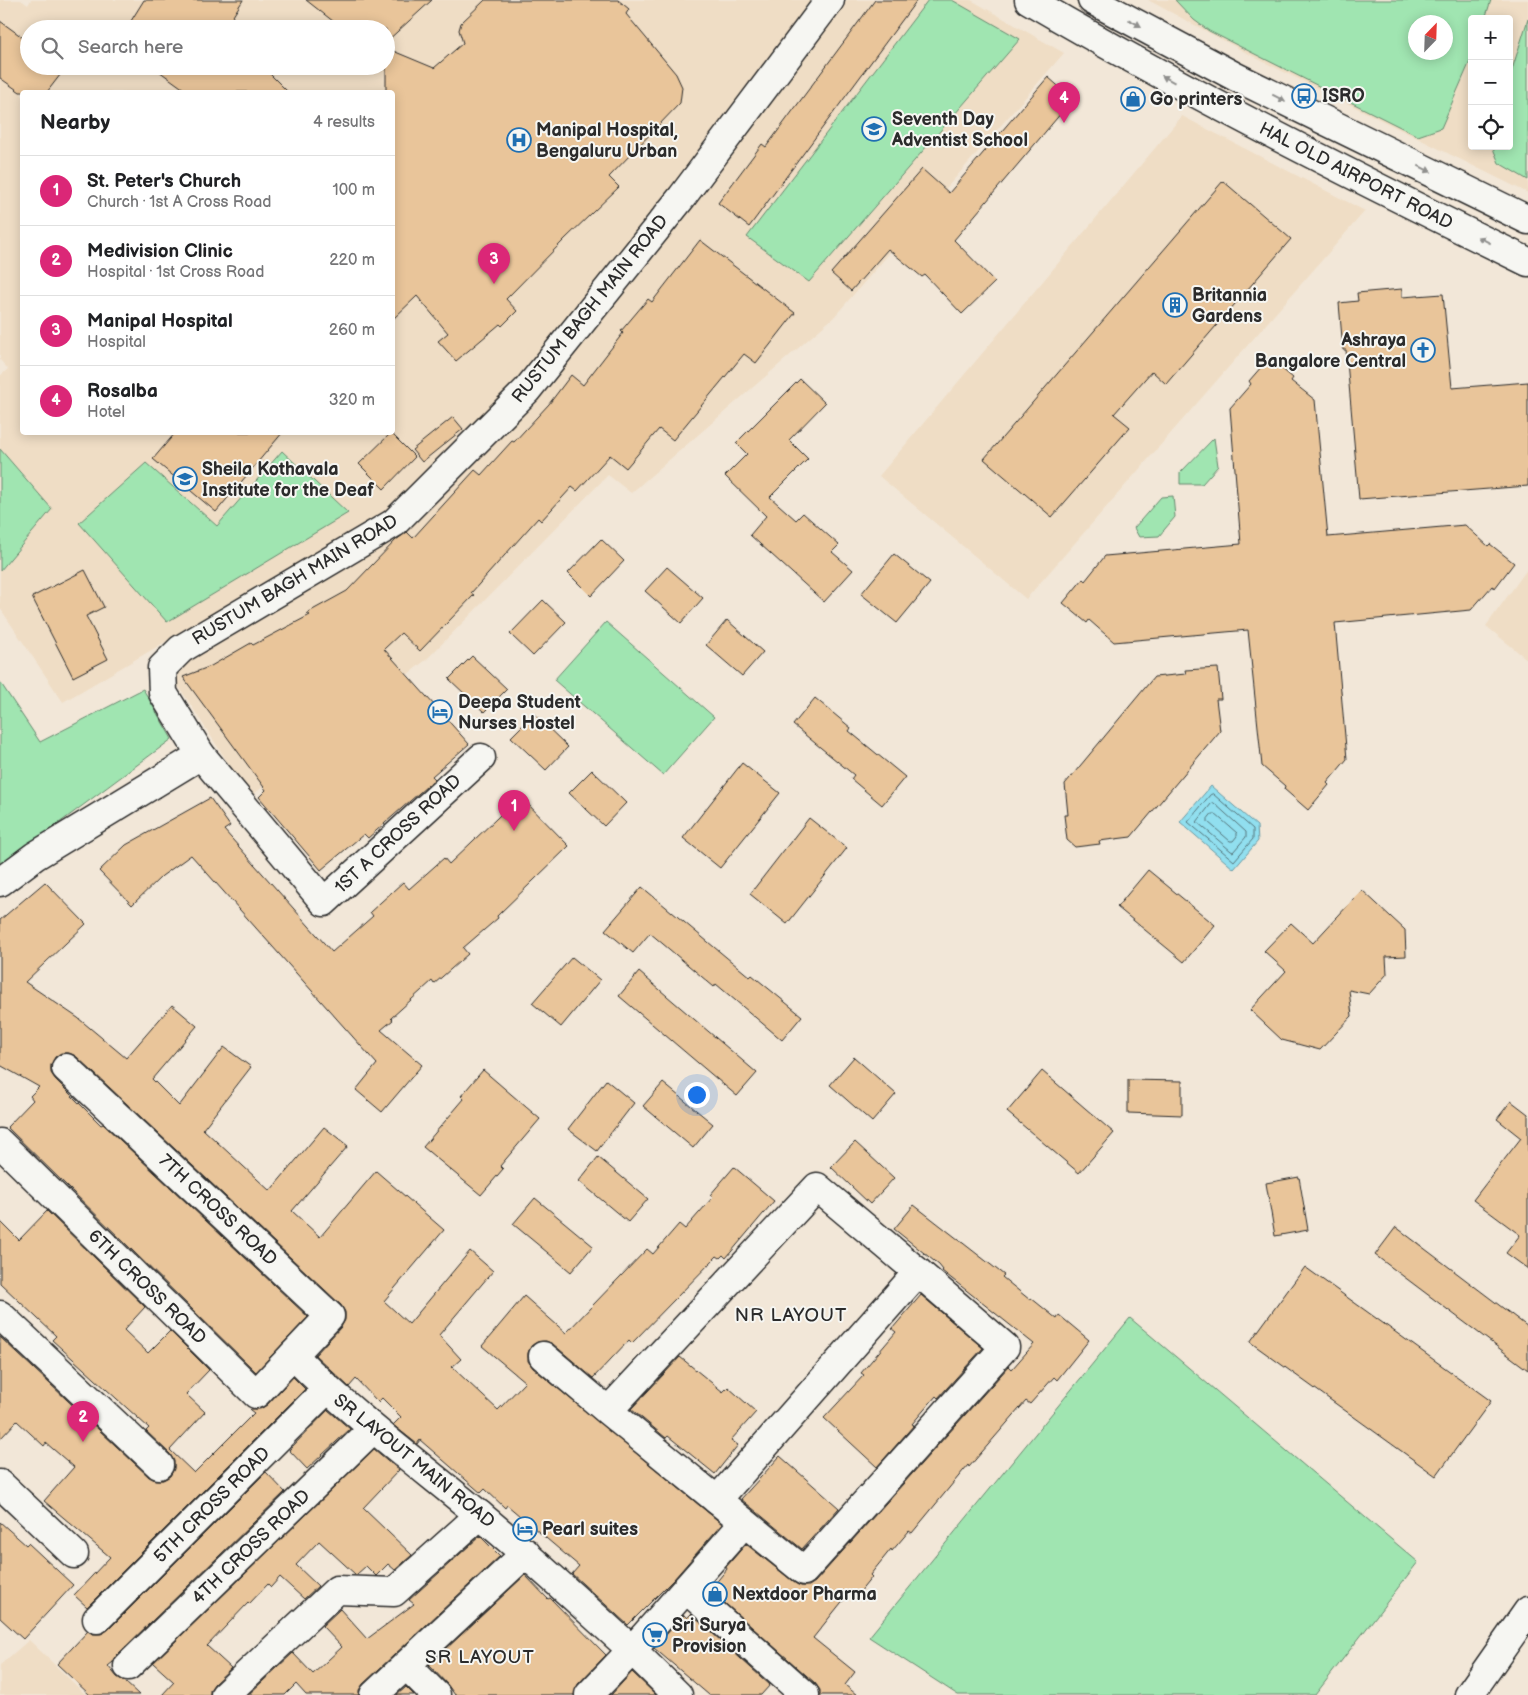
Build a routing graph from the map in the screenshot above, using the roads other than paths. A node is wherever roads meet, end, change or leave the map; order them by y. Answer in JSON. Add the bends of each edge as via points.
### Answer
{"nodes":[{"id":1,"x":830,"y":0,"type":"edge"},
{"id":2,"x":1029,"y":0,"type":"edge"},
{"id":3,"x":1092,"y":0,"type":"edge"},
{"id":4,"x":1528,"y":220,"type":"edge"},
{"id":5,"x":1528,"y":262,"type":"edge"},
{"id":6,"x":201,"y":755,"type":"junction"},
{"id":7,"x":481,"y":758,"type":"dead end"},
{"id":8,"x":0,"y":882,"type":"edge"},
{"id":9,"x":66,"y":1068,"type":"dead end"},
{"id":10,"x":0,"y":1143,"type":"edge"},
{"id":11,"x":918,"y":1272,"type":"junction"},
{"id":12,"x":0,"y":1315,"type":"edge"},
{"id":13,"x":293,"y":1355,"type":"junction"},
{"id":14,"x":543,"y":1356,"type":"dead end"},
{"id":15,"x":327,"y":1390,"type":"junction"},
{"id":16,"x":608,"y":1411,"type":"junction"},
{"id":17,"x":373,"y":1428,"type":"junction"},
{"id":18,"x":158,"y":1465,"type":"dead end"},
{"id":19,"x":0,"y":1484,"type":"edge"},
{"id":20,"x":717,"y":1500,"type":"junction"},
{"id":21,"x":480,"y":1514,"type":"junction"},
{"id":22,"x":744,"y":1522,"type":"junction"},
{"id":23,"x":526,"y":1553,"type":"junction"},
{"id":24,"x":74,"y":1554,"type":"dead end"},
{"id":25,"x":686,"y":1589,"type":"junction"},
{"id":26,"x":1528,"y":1610,"type":"edge"},
{"id":27,"x":97,"y":1619,"type":"dead end"},
{"id":28,"x":632,"y":1650,"type":"junction"},
{"id":29,"x":406,"y":1665,"type":"junction"},
{"id":30,"x":128,"y":1666,"type":"dead end"},
{"id":31,"x":1478,"y":1692,"type":"edge"},
{"id":32,"x":225,"y":1695,"type":"edge"},
{"id":33,"x":374,"y":1695,"type":"edge"},
{"id":34,"x":436,"y":1695,"type":"edge"},
{"id":35,"x":589,"y":1695,"type":"edge"},
{"id":36,"x":678,"y":1695,"type":"edge"},
{"id":37,"x":805,"y":1695,"type":"edge"}],
"edges":[{"from":1,"to":6,"type":"street","name":"RUSTUM BAGH MAIN ROAD","via":[[682,197],[520,397],[394,523],[181,649],[162,668],[163,693]]},
{"from":5,"to":2,"type":"street","name":"HAL OLD AIRPORT ROAD","one_way":true,"via":[[1206,100]]},
{"from":3,"to":4,"type":"street","name":"HAL OLD AIRPORT ROAD","one_way":true,"via":[[1236,78]]},
{"from":6,"to":7,"type":"street","name":"1ST A CROSS ROAD","via":[[324,902]]},
{"from":6,"to":8,"type":"street","via":[[35,856]]},
{"from":9,"to":13,"type":"street","name":"7TH CROSS ROAD","via":[[330,1316]]},
{"from":10,"to":13,"type":"street","name":"6TH CROSS ROAD","via":[[256,1394]]},
{"from":11,"to":16,"type":"street","via":[[817,1187]]},
{"from":11,"to":20,"type":"street"},
{"from":11,"to":22,"type":"street","via":[[1005,1347],[804,1571]]},
{"from":12,"to":18,"type":"street"},
{"from":13,"to":15,"type":"street","name":"SR LAYOUT MAIN ROAD"},
{"from":14,"to":16,"type":"street"},
{"from":15,"to":17,"type":"street","name":"SR LAYOUT MAIN ROAD"},
{"from":15,"to":27,"type":"street","name":"5TH CROSS ROAD"},
{"from":16,"to":20,"type":"street"},
{"from":17,"to":21,"type":"street","name":"SR LAYOUT MAIN ROAD"},
{"from":17,"to":30,"type":"street","name":"4TH CROSS ROAD"},
{"from":19,"to":24,"type":"street"},
{"from":20,"to":22,"type":"street"},
{"from":21,"to":23,"type":"street","name":"SR LAYOUT MAIN ROAD"},
{"from":21,"to":32,"type":"street","via":[[394,1592],[337,1590]]},
{"from":22,"to":25,"type":"street"},
{"from":23,"to":28,"type":"street","name":"SR LAYOUT MAIN ROAD"},
{"from":23,"to":29,"type":"street"},
{"from":25,"to":28,"type":"street"},
{"from":25,"to":37,"type":"street"},
{"from":26,"to":31,"type":"street"},
{"from":28,"to":35,"type":"street"},
{"from":28,"to":36,"type":"street","name":"SR LAYOUT MAIN ROAD"},
{"from":29,"to":33,"type":"street"},
{"from":29,"to":34,"type":"street"}]}
